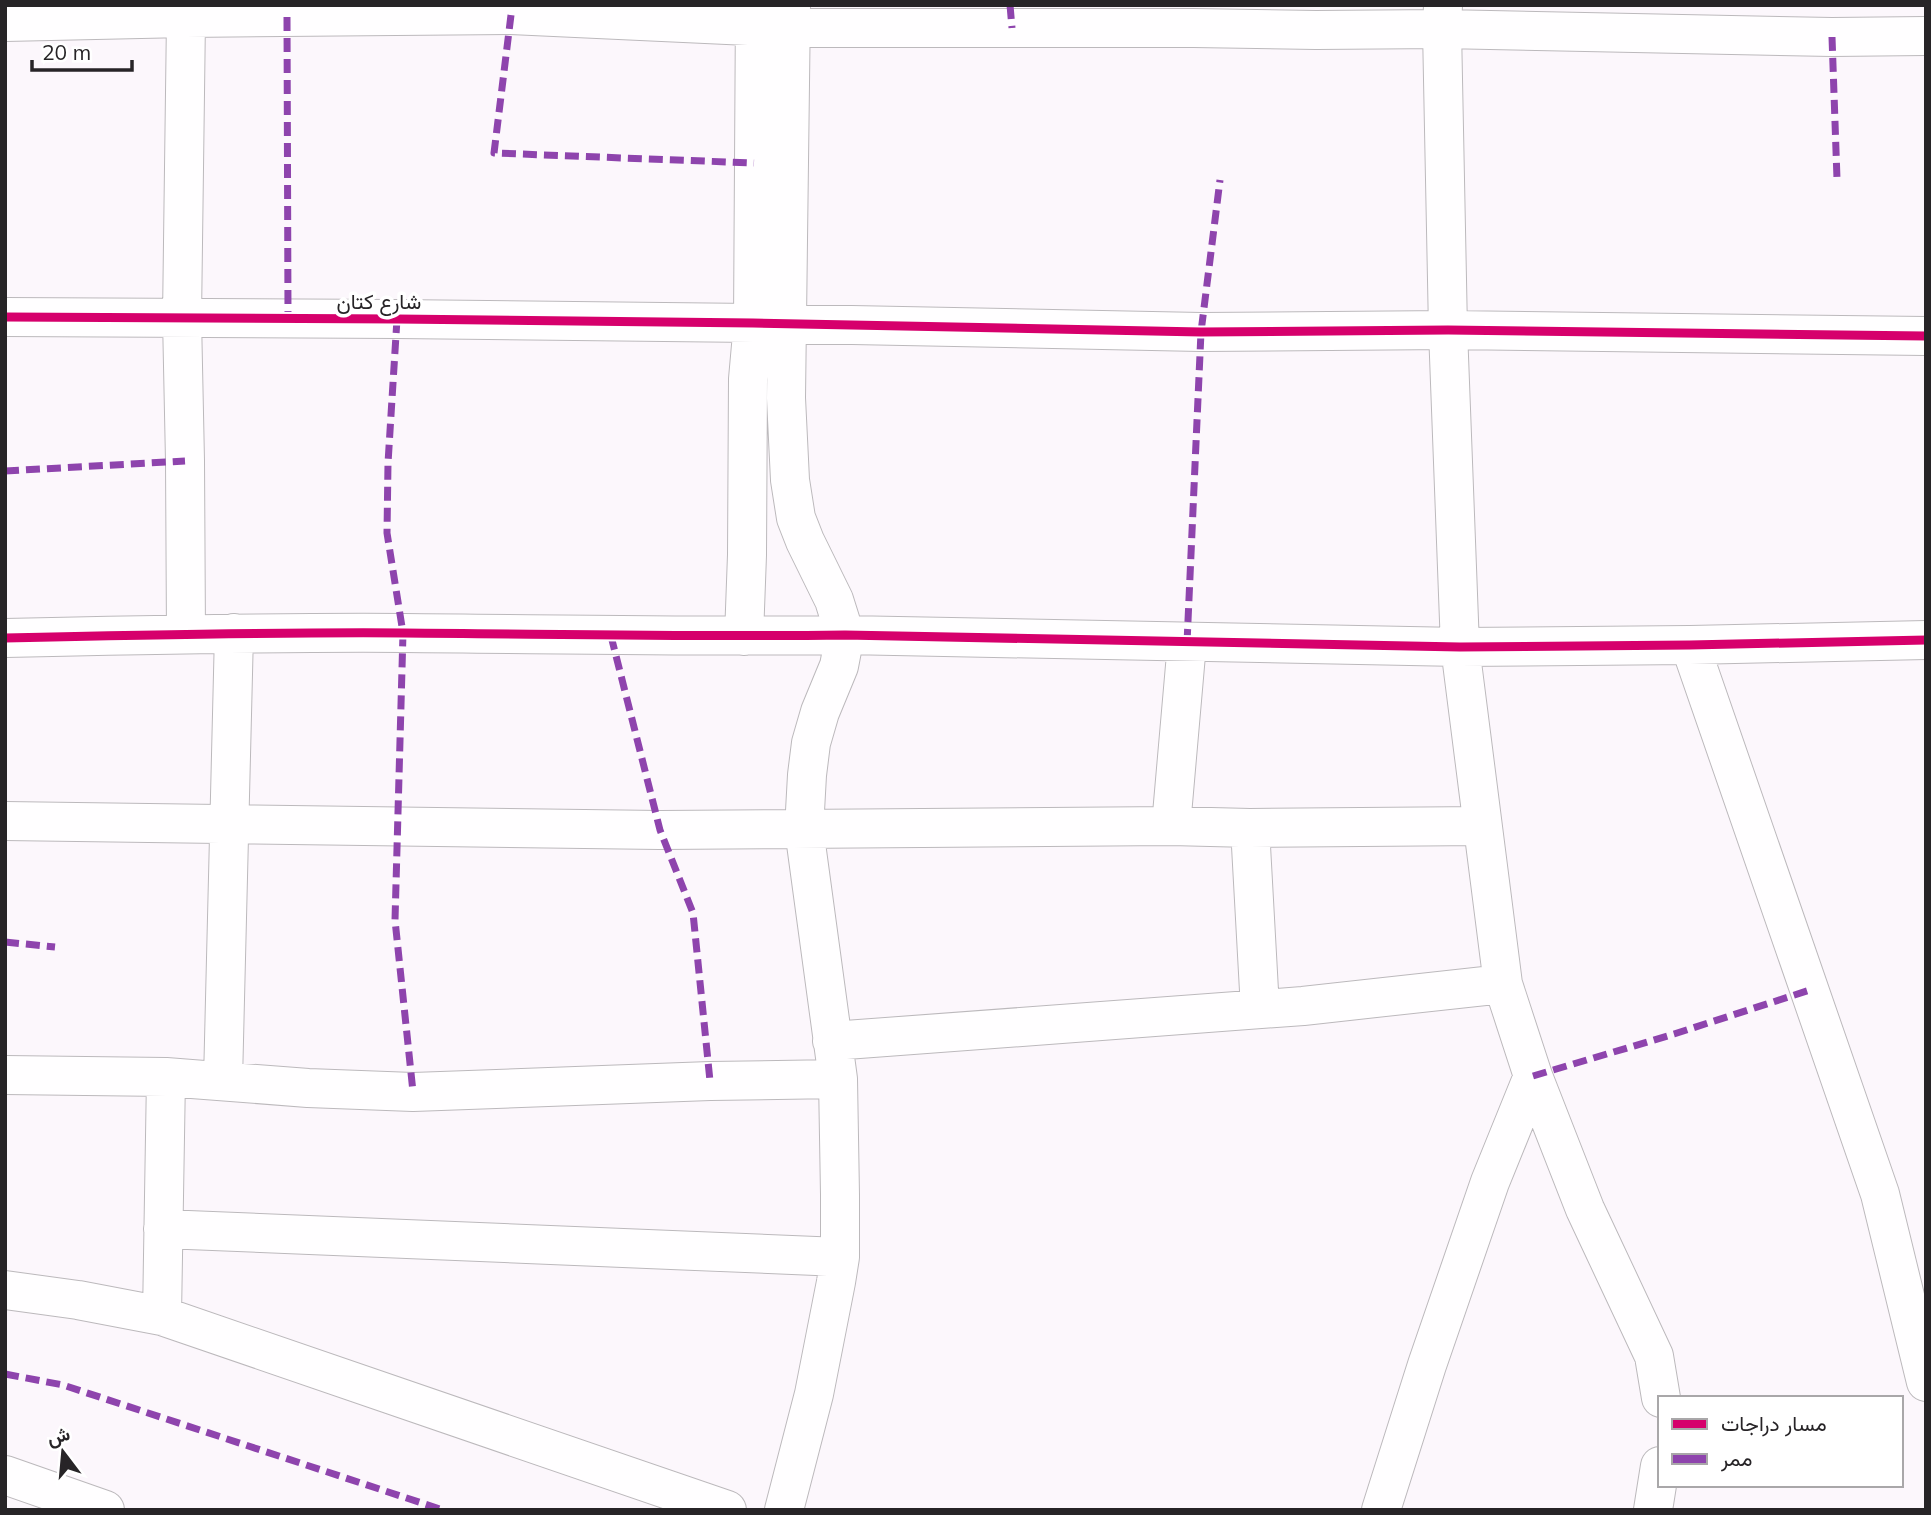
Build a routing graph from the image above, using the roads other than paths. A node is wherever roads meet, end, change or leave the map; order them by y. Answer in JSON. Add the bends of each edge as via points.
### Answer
{"nodes":[{"id":1,"x":186,"y":11,"type":"edge"},
{"id":2,"x":773,"y":16,"type":"edge"},
{"id":3,"x":1442,"y":17,"type":"edge"},
{"id":4,"x":5,"y":22,"type":"edge"},
{"id":5,"x":1926,"y":37,"type":"edge"},
{"id":6,"x":5,"y":317,"type":"edge"},
{"id":7,"x":182,"y":318,"type":"junction"},
{"id":8,"x":770,"y":324,"type":"junction"},
{"id":9,"x":1448,"y":330,"type":"junction"},
{"id":10,"x":1926,"y":336,"type":"edge"},
{"id":11,"x":234,"y":633,"type":"junction"},
{"id":12,"x":186,"y":634,"type":"junction"},
{"id":13,"x":845,"y":635,"type":"junction"},
{"id":14,"x":744,"y":636,"type":"junction"},
{"id":15,"x":5,"y":638,"type":"edge"},
{"id":16,"x":1926,"y":640,"type":"edge"},
{"id":17,"x":1188,"y":643,"type":"junction"},
{"id":18,"x":1690,"y":645,"type":"junction"},
{"id":19,"x":1460,"y":647,"type":"junction"},
{"id":20,"x":5,"y":821,"type":"edge"},
{"id":21,"x":230,"y":825,"type":"junction"},
{"id":22,"x":1171,"y":826,"type":"junction"},
{"id":23,"x":1482,"y":826,"type":"junction"},
{"id":24,"x":804,"y":828,"type":"junction"},
{"id":25,"x":1250,"y":828,"type":"junction"},
{"id":26,"x":1503,"y":984,"type":"junction"},
{"id":27,"x":1260,"y":1009,"type":"junction"},
{"id":28,"x":832,"y":1041,"type":"junction"},
{"id":29,"x":5,"y":1075,"type":"edge"},
{"id":30,"x":1533,"y":1076,"type":"junction"},
{"id":31,"x":166,"y":1077,"type":"junction"},
{"id":32,"x":838,"y":1080,"type":"junction"},
{"id":33,"x":223,"y":1081,"type":"junction"},
{"id":34,"x":163,"y":1229,"type":"junction"},
{"id":35,"x":840,"y":1257,"type":"junction"},
{"id":36,"x":5,"y":1290,"type":"edge"},
{"id":37,"x":162,"y":1316,"type":"junction"},
{"id":38,"x":1926,"y":1382,"type":"edge"},
{"id":39,"x":1661,"y":1396,"type":"edge"},
{"id":40,"x":5,"y":1475,"type":"edge"},
{"id":41,"x":1658,"y":1479,"type":"edge"},
{"id":42,"x":105,"y":1510,"type":"edge"},
{"id":43,"x":727,"y":1510,"type":"edge"},
{"id":44,"x":784,"y":1510,"type":"edge"},
{"id":45,"x":1381,"y":1510,"type":"edge"},
{"id":46,"x":1653,"y":1510,"type":"edge"}],
"edges":[{"from":1,"to":2,"type":"street"},
{"from":1,"to":4,"type":"street"},
{"from":1,"to":7,"type":"street"},
{"from":2,"to":3,"type":"street","via":[[1316,30]]},
{"from":2,"to":8,"type":"street"},
{"from":3,"to":5,"type":"street","via":[[1832,37]]},
{"from":3,"to":9,"type":"street"},
{"from":6,"to":7,"type":"street","name":"شارع كتان"},
{"from":7,"to":8,"type":"street","name":"شارع كتان"},
{"from":7,"to":12,"type":"street"},
{"from":8,"to":9,"type":"street","name":"شارع كتان","via":[[1200,332]]},
{"from":8,"to":13,"type":"street","via":[[786,398],[796,518]]},
{"from":8,"to":14,"type":"street","via":[[748,391]]},
{"from":9,"to":10,"type":"street","name":"شارع كتان"},
{"from":9,"to":19,"type":"street"},
{"from":11,"to":12,"type":"street"},
{"from":11,"to":14,"type":"street"},
{"from":11,"to":21,"type":"street"},
{"from":12,"to":15,"type":"street"},
{"from":13,"to":14,"type":"street"},
{"from":13,"to":17,"type":"street"},
{"from":13,"to":24,"type":"street","via":[[839,666],[811,743]]},
{"from":16,"to":18,"type":"street"},
{"from":17,"to":19,"type":"street"},
{"from":17,"to":22,"type":"street"},
{"from":18,"to":19,"type":"street"},
{"from":18,"to":38,"type":"street","via":[[1880,1194]]},
{"from":19,"to":23,"type":"street"},
{"from":20,"to":21,"type":"street"},
{"from":21,"to":24,"type":"street"},
{"from":21,"to":33,"type":"street"},
{"from":22,"to":24,"type":"street"},
{"from":22,"to":25,"type":"street"},
{"from":23,"to":25,"type":"street"},
{"from":23,"to":26,"type":"street"},
{"from":24,"to":28,"type":"street"},
{"from":25,"to":27,"type":"street"},
{"from":26,"to":27,"type":"street"},
{"from":26,"to":30,"type":"street"},
{"from":27,"to":28,"type":"street"},
{"from":28,"to":32,"type":"street"},
{"from":29,"to":31,"type":"street"},
{"from":30,"to":39,"type":"street","via":[[1585,1209],[1654,1356]]},
{"from":30,"to":45,"type":"street","via":[[1490,1182]]},
{"from":31,"to":33,"type":"street"},
{"from":31,"to":34,"type":"street"},
{"from":32,"to":33,"type":"street","via":[[413,1092]]},
{"from":32,"to":35,"type":"street"},
{"from":34,"to":35,"type":"street"},
{"from":34,"to":37,"type":"street"},
{"from":35,"to":44,"type":"street","via":[[814,1394]]},
{"from":36,"to":37,"type":"street"},
{"from":37,"to":43,"type":"street"},
{"from":40,"to":42,"type":"street"},
{"from":41,"to":46,"type":"street"}]}
